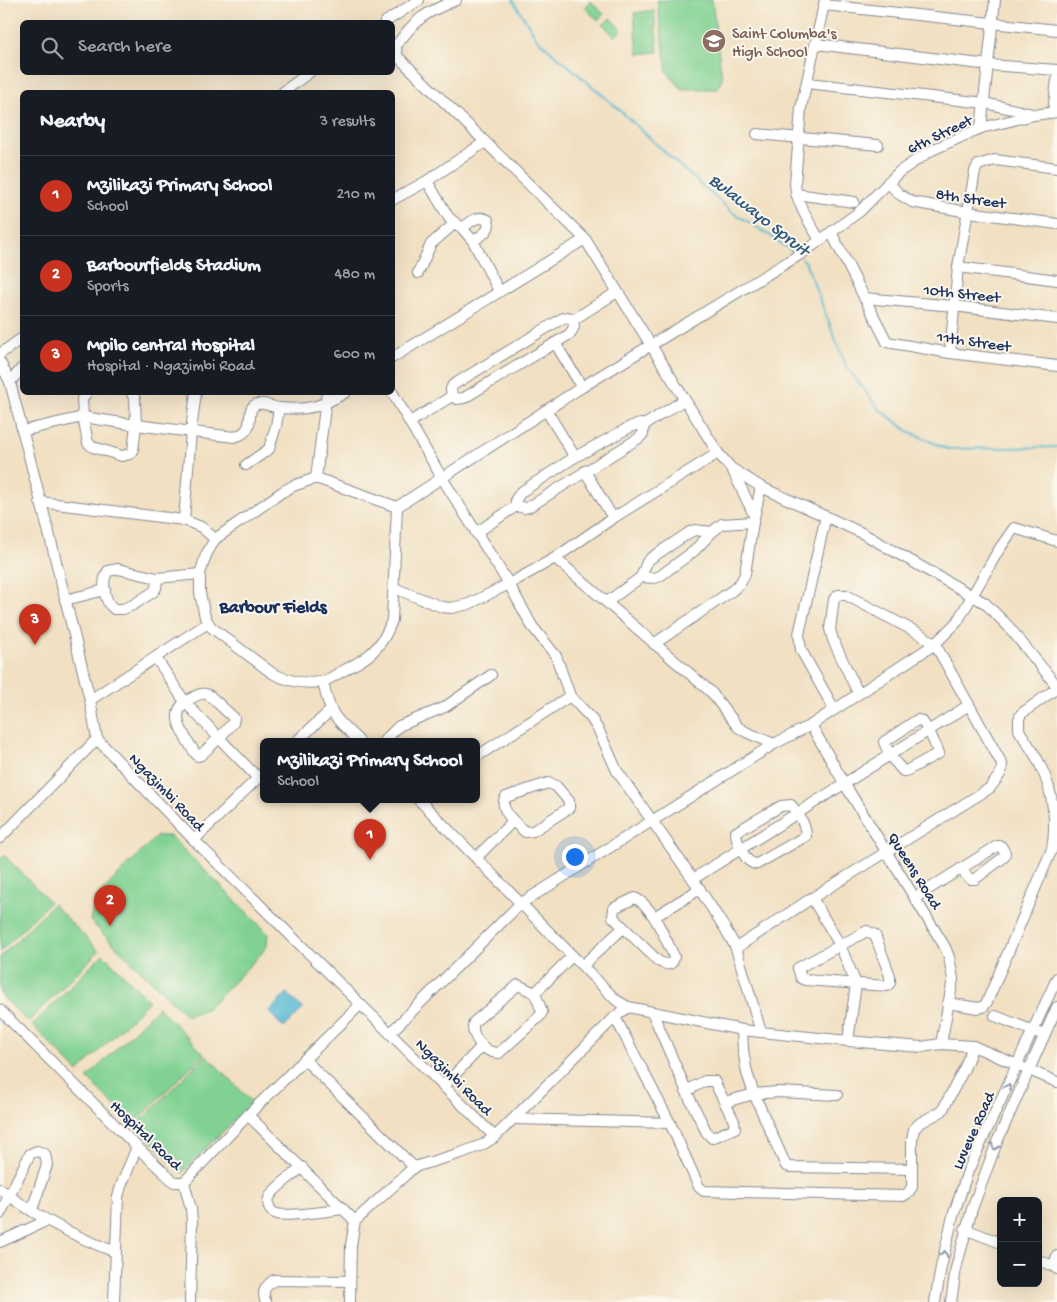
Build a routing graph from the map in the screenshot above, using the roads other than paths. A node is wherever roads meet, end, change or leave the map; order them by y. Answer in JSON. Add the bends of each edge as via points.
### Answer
{"nodes":[{"id":1,"x":420,"y":0,"type":"edge"},
{"id":2,"x":456,"y":0,"type":"edge"},
{"id":3,"x":995,"y":0,"type":"edge"},
{"id":4,"x":824,"y":2,"type":"edge"},
{"id":5,"x":388,"y":20,"type":"edge"},
{"id":6,"x":993,"y":23,"type":"junction"},
{"id":7,"x":1057,"y":30,"type":"edge"},
{"id":8,"x":816,"y":44,"type":"junction"},
{"id":9,"x":989,"y":65,"type":"junction"},
{"id":10,"x":1057,"y":70,"type":"edge"},
{"id":11,"x":306,"y":75,"type":"edge"},
{"id":12,"x":1057,"y":80,"type":"edge"},
{"id":13,"x":807,"y":84,"type":"junction"},
{"id":14,"x":286,"y":90,"type":"edge"},
{"id":15,"x":985,"y":103,"type":"junction"},
{"id":16,"x":1055,"y":112,"type":"edge"},
{"id":17,"x":1034,"y":114,"type":"junction"},
{"id":18,"x":981,"y":128,"type":"junction"},
{"id":19,"x":757,"y":134,"type":"dead end"},
{"id":20,"x":797,"y":137,"type":"junction"},
{"id":21,"x":485,"y":142,"type":"junction"},
{"id":22,"x":878,"y":145,"type":"dead end"},
{"id":23,"x":1057,"y":168,"type":"edge"},
{"id":24,"x":427,"y":181,"type":"junction"},
{"id":25,"x":888,"y":182,"type":"junction"},
{"id":26,"x":796,"y":194,"type":"junction"},
{"id":27,"x":395,"y":198,"type":"edge"},
{"id":28,"x":854,"y":202,"type":"dead end"},
{"id":29,"x":968,"y":212,"type":"junction"},
{"id":30,"x":1057,"y":224,"type":"edge"},
{"id":31,"x":459,"y":225,"type":"junction"},
{"id":32,"x":832,"y":232,"type":"junction"},
{"id":33,"x":585,"y":239,"type":"junction"},
{"id":34,"x":820,"y":240,"type":"junction"},
{"id":35,"x":472,"y":242,"type":"junction"},
{"id":36,"x":958,"y":267,"type":"junction"},
{"id":37,"x":418,"y":273,"type":"dead end"},
{"id":38,"x":1057,"y":280,"type":"edge"},
{"id":39,"x":499,"y":290,"type":"junction"},
{"id":40,"x":617,"y":292,"type":"junction"},
{"id":41,"x":864,"y":298,"type":"junction"},
{"id":42,"x":954,"y":306,"type":"junction"},
{"id":43,"x":1057,"y":319,"type":"edge"},
{"id":44,"x":573,"y":320,"type":"junction"},
{"id":45,"x":20,"y":339,"type":"edge"},
{"id":46,"x":555,"y":343,"type":"junction"},
{"id":47,"x":650,"y":346,"type":"junction"},
{"id":48,"x":950,"y":353,"type":"junction"},
{"id":49,"x":0,"y":354,"type":"edge"},
{"id":50,"x":395,"y":356,"type":"edge"},
{"id":51,"x":0,"y":362,"type":"edge"},
{"id":52,"x":1057,"y":366,"type":"edge"},
{"id":53,"x":20,"y":370,"type":"edge"},
{"id":54,"x":10,"y":382,"type":"junction"},
{"id":55,"x":582,"y":387,"type":"junction"},
{"id":56,"x":85,"y":395,"type":"edge"},
{"id":57,"x":133,"y":395,"type":"edge"},
{"id":58,"x":196,"y":395,"type":"edge"},
{"id":59,"x":327,"y":395,"type":"edge"},
{"id":60,"x":341,"y":395,"type":"edge"},
{"id":61,"x":394,"y":395,"type":"edge"},
{"id":62,"x":452,"y":396,"type":"junction"},
{"id":63,"x":684,"y":400,"type":"junction"},
{"id":64,"x":325,"y":405,"type":"junction"},
{"id":65,"x":279,"y":408,"type":"junction"},
{"id":66,"x":546,"y":410,"type":"junction"},
{"id":67,"x":83,"y":417,"type":"junction"},
{"id":68,"x":410,"y":422,"type":"junction"},
{"id":69,"x":136,"y":425,"type":"junction"},
{"id":70,"x":644,"y":426,"type":"junction"},
{"id":71,"x":22,"y":430,"type":"junction"},
{"id":72,"x":191,"y":431,"type":"junction"},
{"id":73,"x":718,"y":453,"type":"junction"},
{"id":74,"x":575,"y":457,"type":"junction"},
{"id":75,"x":246,"y":465,"type":"dead end"},
{"id":76,"x":731,"y":468,"type":"junction"},
{"id":77,"x":585,"y":472,"type":"junction"},
{"id":78,"x":316,"y":478,"type":"junction"},
{"id":79,"x":442,"y":478,"type":"junction"},
{"id":80,"x":760,"y":487,"type":"junction"},
{"id":81,"x":40,"y":502,"type":"junction"},
{"id":82,"x":516,"y":506,"type":"junction"},
{"id":83,"x":397,"y":507,"type":"junction"},
{"id":84,"x":826,"y":516,"type":"junction"},
{"id":85,"x":613,"y":518,"type":"junction"},
{"id":86,"x":754,"y":518,"type":"junction"},
{"id":87,"x":184,"y":520,"type":"junction"},
{"id":88,"x":476,"y":532,"type":"junction"},
{"id":89,"x":712,"y":532,"type":"junction"},
{"id":90,"x":215,"y":539,"type":"junction"},
{"id":91,"x":1057,"y":541,"type":"edge"},
{"id":92,"x":555,"y":558,"type":"junction"},
{"id":93,"x":200,"y":574,"type":"junction"},
{"id":94,"x":641,"y":577,"type":"junction"},
{"id":95,"x":158,"y":578,"type":"junction"},
{"id":96,"x":509,"y":584,"type":"junction"},
{"id":97,"x":394,"y":588,"type":"junction"},
{"id":98,"x":105,"y":590,"type":"junction"},
{"id":99,"x":974,"y":595,"type":"junction"},
{"id":100,"x":65,"y":600,"type":"junction"},
{"id":101,"x":607,"y":602,"type":"junction"},
{"id":102,"x":208,"y":623,"type":"junction"},
{"id":103,"x":654,"y":644,"type":"junction"},
{"id":104,"x":935,"y":644,"type":"junction"},
{"id":105,"x":156,"y":658,"type":"junction"},
{"id":106,"x":491,"y":674,"type":"dead end"},
{"id":107,"x":323,"y":682,"type":"junction"},
{"id":108,"x":1057,"y":687,"type":"edge"},
{"id":109,"x":858,"y":693,"type":"junction"},
{"id":110,"x":570,"y":696,"type":"junction"},
{"id":111,"x":90,"y":700,"type":"junction"},
{"id":112,"x":185,"y":702,"type":"junction"},
{"id":113,"x":968,"y":705,"type":"junction"},
{"id":114,"x":834,"y":709,"type":"junction"},
{"id":115,"x":330,"y":711,"type":"junction"},
{"id":116,"x":811,"y":725,"type":"junction"},
{"id":117,"x":929,"y":731,"type":"junction"},
{"id":118,"x":219,"y":738,"type":"junction"},
{"id":119,"x":300,"y":738,"type":"edge"},
{"id":120,"x":356,"y":738,"type":"edge"},
{"id":121,"x":387,"y":738,"type":"edge"},
{"id":122,"x":98,"y":739,"type":"junction"},
{"id":123,"x":774,"y":744,"type":"junction"},
{"id":124,"x":480,"y":754,"type":"edge"},
{"id":125,"x":890,"y":756,"type":"junction"},
{"id":126,"x":260,"y":774,"type":"edge"},
{"id":127,"x":260,"y":776,"type":"edge"},
{"id":128,"x":844,"y":783,"type":"junction"},
{"id":129,"x":422,"y":803,"type":"edge"},
{"id":130,"x":797,"y":812,"type":"junction"},
{"id":131,"x":652,"y":820,"type":"junction"},
{"id":132,"x":513,"y":821,"type":"junction"},
{"id":133,"x":0,"y":838,"type":"edge"},
{"id":134,"x":194,"y":840,"type":"junction"},
{"id":135,"x":741,"y":849,"type":"junction"},
{"id":136,"x":888,"y":852,"type":"junction"},
{"id":137,"x":477,"y":857,"type":"junction"},
{"id":138,"x":960,"y":869,"type":"dead end"},
{"id":139,"x":693,"y":879,"type":"junction"},
{"id":140,"x":700,"y":889,"type":"junction"},
{"id":141,"x":916,"y":897,"type":"junction"},
{"id":142,"x":812,"y":898,"type":"junction"},
{"id":143,"x":520,"y":904,"type":"junction"},
{"id":144,"x":654,"y":917,"type":"junction"},
{"id":145,"x":623,"y":928,"type":"junction"},
{"id":146,"x":840,"y":945,"type":"junction"},
{"id":147,"x":736,"y":948,"type":"junction"},
{"id":148,"x":572,"y":956,"type":"junction"},
{"id":149,"x":583,"y":965,"type":"junction"},
{"id":150,"x":1057,"y":978,"type":"edge"},
{"id":151,"x":856,"y":984,"type":"junction"},
{"id":152,"x":536,"y":993,"type":"junction"},
{"id":153,"x":948,"y":1003,"type":"junction"},
{"id":154,"x":360,"y":1005,"type":"junction"},
{"id":155,"x":1057,"y":1007,"type":"edge"},
{"id":156,"x":628,"y":1008,"type":"junction"},
{"id":157,"x":0,"y":1010,"type":"edge"},
{"id":158,"x":654,"y":1014,"type":"junction"},
{"id":159,"x":995,"y":1016,"type":"dead end"},
{"id":160,"x":614,"y":1017,"type":"junction"},
{"id":161,"x":742,"y":1030,"type":"junction"},
{"id":162,"x":1033,"y":1030,"type":"junction"},
{"id":163,"x":761,"y":1032,"type":"junction"},
{"id":164,"x":390,"y":1033,"type":"junction"},
{"id":165,"x":1044,"y":1035,"type":"junction"},
{"id":166,"x":848,"y":1041,"type":"junction"},
{"id":167,"x":941,"y":1044,"type":"junction"},
{"id":168,"x":482,"y":1046,"type":"junction"},
{"id":169,"x":972,"y":1046,"type":"junction"},
{"id":170,"x":305,"y":1060,"type":"junction"},
{"id":171,"x":1018,"y":1064,"type":"junction"},
{"id":172,"x":1028,"y":1070,"type":"junction"},
{"id":173,"x":1057,"y":1082,"type":"edge"},
{"id":174,"x":443,"y":1087,"type":"junction"},
{"id":175,"x":686,"y":1091,"type":"junction"},
{"id":176,"x":754,"y":1094,"type":"junction"},
{"id":177,"x":837,"y":1095,"type":"dead end"},
{"id":178,"x":725,"y":1102,"type":"junction"},
{"id":179,"x":248,"y":1115,"type":"junction"},
{"id":180,"x":514,"y":1119,"type":"junction"},
{"id":181,"x":670,"y":1123,"type":"junction"},
{"id":182,"x":495,"y":1137,"type":"junction"},
{"id":183,"x":137,"y":1147,"type":"junction"},
{"id":184,"x":302,"y":1167,"type":"junction"},
{"id":185,"x":414,"y":1167,"type":"junction"},
{"id":186,"x":912,"y":1169,"type":"junction"},
{"id":187,"x":184,"y":1182,"type":"junction"},
{"id":188,"x":0,"y":1189,"type":"edge"},
{"id":189,"x":10,"y":1196,"type":"junction"},
{"id":190,"x":343,"y":1208,"type":"junction"},
{"id":191,"x":32,"y":1210,"type":"junction"},
{"id":192,"x":0,"y":1214,"type":"edge"},
{"id":193,"x":355,"y":1220,"type":"junction"},
{"id":194,"x":46,"y":1221,"type":"junction"},
{"id":195,"x":965,"y":1229,"type":"junction"},
{"id":196,"x":0,"y":1242,"type":"edge"},
{"id":197,"x":998,"y":1242,"type":"edge"},
{"id":198,"x":116,"y":1252,"type":"junction"},
{"id":199,"x":1057,"y":1256,"type":"edge"},
{"id":200,"x":1042,"y":1262,"type":"edge"},
{"id":201,"x":1055,"y":1267,"type":"edge"},
{"id":202,"x":350,"y":1280,"type":"junction"},
{"id":203,"x":114,"y":1302,"type":"edge"},
{"id":204,"x":190,"y":1302,"type":"edge"},
{"id":205,"x":266,"y":1302,"type":"edge"},
{"id":206,"x":350,"y":1302,"type":"edge"},
{"id":207,"x":935,"y":1302,"type":"edge"},
{"id":208,"x":951,"y":1302,"type":"edge"}],
"edges":[{"from":1,"to":5,"type":"street"},
{"from":2,"to":21,"type":"street","via":[[414,22],[395,52],[400,61]]},
{"from":3,"to":6,"type":"street"},
{"from":4,"to":6,"type":"street"},
{"from":4,"to":8,"type":"street"},
{"from":6,"to":7,"type":"street"},
{"from":6,"to":9,"type":"street"},
{"from":8,"to":9,"type":"street"},
{"from":8,"to":13,"type":"street"},
{"from":9,"to":10,"type":"street"},
{"from":9,"to":15,"type":"street"},
{"from":11,"to":14,"type":"street"},
{"from":12,"to":16,"type":"street"},
{"from":13,"to":15,"type":"street"},
{"from":13,"to":20,"type":"street"},
{"from":15,"to":17,"type":"street"},
{"from":15,"to":18,"type":"street"},
{"from":16,"to":17,"type":"street","name":"6th Street"},
{"from":17,"to":18,"type":"street","name":"6th Street"},
{"from":18,"to":25,"type":"street","name":"6th Street","via":[[930,151]]},
{"from":19,"to":20,"type":"street"},
{"from":20,"to":22,"type":"street"},
{"from":20,"to":26,"type":"street"},
{"from":21,"to":24,"type":"street"},
{"from":21,"to":33,"type":"street"},
{"from":23,"to":29,"type":"street","via":[[994,160],[978,165]]},
{"from":24,"to":27,"type":"street"},
{"from":24,"to":31,"type":"street","via":[[446,213]]},
{"from":25,"to":29,"type":"street","name":"8th Street","via":[[912,202]]},
{"from":25,"to":32,"type":"street","name":"6th Street","via":[[859,212]]},
{"from":26,"to":28,"type":"street"},
{"from":26,"to":34,"type":"street"},
{"from":29,"to":30,"type":"street","name":"8th Street"},
{"from":29,"to":36,"type":"street"},
{"from":31,"to":35,"type":"street"},
{"from":31,"to":35,"type":"street","via":[[482,217],[488,220],[488,229]]},
{"from":31,"to":37,"type":"street","via":[[431,244]]},
{"from":32,"to":34,"type":"street","name":"6th Street"},
{"from":32,"to":41,"type":"street"},
{"from":33,"to":39,"type":"street"},
{"from":33,"to":40,"type":"street"},
{"from":34,"to":47,"type":"street","name":"6th Street"},
{"from":35,"to":39,"type":"street"},
{"from":36,"to":38,"type":"street"},
{"from":36,"to":42,"type":"street"},
{"from":39,"to":50,"type":"street"},
{"from":40,"to":44,"type":"street"},
{"from":40,"to":47,"type":"street"},
{"from":41,"to":42,"type":"street","name":"10th Street"},
{"from":41,"to":48,"type":"street","name":"11th Street","via":[[887,342]]},
{"from":42,"to":43,"type":"street","name":"10th Street"},
{"from":42,"to":48,"type":"street"},
{"from":44,"to":46,"type":"street","via":[[574,331]]},
{"from":44,"to":62,"type":"street","via":[[563,318],[453,385]]},
{"from":45,"to":49,"type":"street"},
{"from":46,"to":55,"type":"street"},
{"from":46,"to":62,"type":"street","via":[[464,398]]},
{"from":47,"to":55,"type":"street","name":"6th Street"},
{"from":47,"to":63,"type":"street"},
{"from":48,"to":52,"type":"street","name":"11th Street"},
{"from":51,"to":54,"type":"street"},
{"from":53,"to":54,"type":"street"},
{"from":54,"to":71,"type":"street"},
{"from":55,"to":66,"type":"street","name":"6th Street"},
{"from":56,"to":67,"type":"street","via":[[82,399]]},
{"from":57,"to":69,"type":"street"},
{"from":58,"to":72,"type":"street"},
{"from":59,"to":64,"type":"street"},
{"from":60,"to":64,"type":"street"},
{"from":61,"to":68,"type":"street"},
{"from":62,"to":68,"type":"street"},
{"from":63,"to":70,"type":"street"},
{"from":63,"to":73,"type":"street"},
{"from":64,"to":65,"type":"street"},
{"from":64,"to":78,"type":"street"},
{"from":65,"to":72,"type":"street","via":[[260,403],[252,406],[248,429],[240,436]]},
{"from":65,"to":75,"type":"street","via":[[269,449]]},
{"from":66,"to":74,"type":"street"},
{"from":66,"to":79,"type":"street","name":"6th Street"},
{"from":67,"to":69,"type":"street"},
{"from":67,"to":69,"type":"street","via":[[90,445],[122,456],[133,451]]},
{"from":67,"to":71,"type":"street"},
{"from":68,"to":79,"type":"street"},
{"from":69,"to":72,"type":"street"},
{"from":70,"to":74,"type":"street","via":[[632,426]]},
{"from":70,"to":77,"type":"street","via":[[639,438]]},
{"from":71,"to":81,"type":"street"},
{"from":72,"to":87,"type":"street"},
{"from":73,"to":76,"type":"street"},
{"from":73,"to":85,"type":"street"},
{"from":74,"to":82,"type":"street","via":[[521,492]]},
{"from":76,"to":80,"type":"street"},
{"from":76,"to":86,"type":"street"},
{"from":77,"to":82,"type":"street","via":[[529,507]]},
{"from":77,"to":85,"type":"street"},
{"from":78,"to":83,"type":"street"},
{"from":78,"to":90,"type":"street","via":[[282,492]]},
{"from":79,"to":83,"type":"street","name":"6th Street"},
{"from":79,"to":88,"type":"street"},
{"from":80,"to":84,"type":"street"},
{"from":80,"to":86,"type":"street"},
{"from":81,"to":87,"type":"street"},
{"from":81,"to":100,"type":"street"},
{"from":82,"to":88,"type":"street"},
{"from":83,"to":97,"type":"street"},
{"from":84,"to":99,"type":"street"},
{"from":84,"to":114,"type":"street","via":[[799,642]]},
{"from":85,"to":92,"type":"street"},
{"from":86,"to":89,"type":"street","via":[[726,523]]},
{"from":86,"to":103,"type":"street","via":[[741,582]]},
{"from":87,"to":90,"type":"street","via":[[201,527]]},
{"from":88,"to":96,"type":"street"},
{"from":89,"to":94,"type":"street","via":[[694,551],[660,576]]},
{"from":89,"to":94,"type":"street","via":[[690,532],[651,558]]},
{"from":90,"to":93,"type":"street"},
{"from":91,"to":99,"type":"street","via":[[1014,528]]},
{"from":92,"to":96,"type":"street"},
{"from":92,"to":101,"type":"street"},
{"from":93,"to":95,"type":"street"},
{"from":93,"to":102,"type":"street","via":[[203,609]]},
{"from":94,"to":101,"type":"street"},
{"from":95,"to":98,"type":"street","via":[[112,569],[106,574]]},
{"from":95,"to":98,"type":"street","via":[[153,592],[123,609],[114,609],[110,605]]},
{"from":96,"to":97,"type":"street","via":[[469,604],[451,608]]},
{"from":96,"to":110,"type":"street","via":[[532,626],[559,661]]},
{"from":97,"to":107,"type":"street","via":[[392,620],[383,642],[371,654]]},
{"from":98,"to":100,"type":"street"},
{"from":99,"to":104,"type":"street","via":[[956,622]]},
{"from":99,"to":108,"type":"street","via":[[998,614]]},
{"from":100,"to":111,"type":"street"},
{"from":101,"to":103,"type":"street"},
{"from":102,"to":105,"type":"street"},
{"from":102,"to":107,"type":"street","via":[[281,678]]},
{"from":103,"to":123,"type":"street","via":[[711,692],[738,727]]},
{"from":104,"to":109,"type":"street"},
{"from":104,"to":109,"type":"street","via":[[842,594],[836,596],[830,621],[831,635]]},
{"from":104,"to":113,"type":"street"},
{"from":105,"to":111,"type":"street"},
{"from":105,"to":112,"type":"street"},
{"from":106,"to":121,"type":"street","via":[[445,707],[399,726]]},
{"from":107,"to":115,"type":"street"},
{"from":108,"to":153,"type":"street","via":[[1020,714],[1018,725],[1050,788],[1055,834],[1052,849],[987,1002],[978,1008]]},
{"from":109,"to":114,"type":"street"},
{"from":110,"to":124,"type":"street"},
{"from":110,"to":131,"type":"street","via":[[591,718],[618,771]]},
{"from":111,"to":122,"type":"street"},
{"from":112,"to":118,"type":"street"},
{"from":112,"to":118,"type":"street","via":[[206,693],[233,716],[233,723]]},
{"from":112,"to":118,"type":"street","via":[[177,720],[196,755],[201,755]]},
{"from":113,"to":117,"type":"street"},
{"from":113,"to":136,"type":"street","via":[[1002,764],[1001,773],[990,788]]},
{"from":114,"to":116,"type":"street"},
{"from":115,"to":119,"type":"street"},
{"from":115,"to":120,"type":"street"},
{"from":116,"to":123,"type":"street"},
{"from":116,"to":128,"type":"street","name":"Queens Road"},
{"from":117,"to":125,"type":"street"},
{"from":117,"to":125,"type":"street","via":[[922,721],[917,720],[884,742]]},
{"from":117,"to":125,"type":"street","via":[[939,753],[906,771],[900,770]]},
{"from":118,"to":126,"type":"street"},
{"from":122,"to":133,"type":"street"},
{"from":122,"to":134,"type":"street","name":"Ngazimbi Road"},
{"from":123,"to":131,"type":"street"},
{"from":125,"to":128,"type":"street"},
{"from":127,"to":134,"type":"street"},
{"from":128,"to":130,"type":"street"},
{"from":128,"to":136,"type":"street","name":"Queens Road"},
{"from":129,"to":137,"type":"street"},
{"from":130,"to":135,"type":"street"},
{"from":130,"to":135,"type":"street","via":[[791,805],[781,806],[736,832]]},
{"from":130,"to":135,"type":"street","via":[[806,836],[757,864],[750,862]]},
{"from":131,"to":139,"type":"street"},
{"from":131,"to":143,"type":"street"},
{"from":132,"to":132,"type":"street","via":[[526,832],[533,831],[568,808],[569,800],[556,786],[548,783],[506,797],[503,806]]},
{"from":132,"to":137,"type":"street"},
{"from":134,"to":154,"type":"street","name":"Ngazimbi Road"},
{"from":135,"to":139,"type":"street"},
{"from":136,"to":141,"type":"street","name":"Queens Road"},
{"from":136,"to":142,"type":"street"},
{"from":137,"to":143,"type":"street"},
{"from":138,"to":141,"type":"street"},
{"from":139,"to":140,"type":"street"},
{"from":140,"to":144,"type":"street"},
{"from":140,"to":147,"type":"street"},
{"from":141,"to":153,"type":"street","name":"Queens Road","via":[[949,956],[952,979]]},
{"from":142,"to":146,"type":"street"},
{"from":142,"to":147,"type":"street"},
{"from":143,"to":148,"type":"street"},
{"from":143,"to":164,"type":"street"},
{"from":144,"to":145,"type":"street","via":[[635,898],[614,908],[613,917]]},
{"from":144,"to":145,"type":"street","via":[[674,956],[671,964],[658,961]]},
{"from":145,"to":149,"type":"street"},
{"from":146,"to":151,"type":"street"},
{"from":146,"to":151,"type":"street","via":[[798,968],[799,974],[805,980]]},
{"from":146,"to":151,"type":"street","via":[[867,931],[875,935],[890,983],[887,986]]},
{"from":147,"to":163,"type":"street"},
{"from":148,"to":149,"type":"street"},
{"from":148,"to":152,"type":"street"},
{"from":149,"to":156,"type":"street","via":[[616,1000]]},
{"from":150,"to":162,"type":"street","name":"Luveve Road"},
{"from":151,"to":166,"type":"street"},
{"from":152,"to":168,"type":"street","via":[[542,1012],[540,1016],[499,1053],[494,1054]]},
{"from":152,"to":168,"type":"street","via":[[518,985],[474,1022],[473,1031]]},
{"from":153,"to":167,"type":"street","name":"Queens Road"},
{"from":154,"to":164,"type":"street","name":"Ngazimbi Road"},
{"from":154,"to":170,"type":"street","name":"Hospital Road"},
{"from":155,"to":165,"type":"street","name":"Luveve Road"},
{"from":156,"to":158,"type":"street"},
{"from":156,"to":160,"type":"street"},
{"from":157,"to":183,"type":"street","name":"Hospital Road"},
{"from":158,"to":161,"type":"street"},
{"from":158,"to":175,"type":"street"},
{"from":159,"to":162,"type":"street"},
{"from":160,"to":180,"type":"street"},
{"from":160,"to":181,"type":"street"},
{"from":161,"to":163,"type":"street"},
{"from":161,"to":176,"type":"street","via":[[747,1073]]},
{"from":162,"to":165,"type":"street"},
{"from":162,"to":171,"type":"street","name":"Luveve Road"},
{"from":163,"to":166,"type":"street"},
{"from":164,"to":174,"type":"street","name":"Ngazimbi Road"},
{"from":165,"to":172,"type":"street","name":"Luveve Road"},
{"from":166,"to":167,"type":"street","via":[[921,1047]]},
{"from":167,"to":169,"type":"street"},
{"from":168,"to":174,"type":"street"},
{"from":169,"to":171,"type":"street"},
{"from":169,"to":186,"type":"street","via":[[942,1111],[914,1129]]},
{"from":170,"to":179,"type":"street","name":"Hospital Road"},
{"from":170,"to":185,"type":"street"},
{"from":171,"to":172,"type":"street"},
{"from":207,"to":171,"type":"street","name":"Luveve Road","one_way":true,"via":[[953,1216],[968,1171]]},
{"from":172,"to":173,"type":"street"},
{"from":172,"to":195,"type":"street","name":"Luveve Road","one_way":true},
{"from":174,"to":182,"type":"street","name":"Ngazimbi Road"},
{"from":175,"to":178,"type":"street","via":[[711,1080]]},
{"from":175,"to":178,"type":"street","via":[[712,1138],[735,1128]]},
{"from":176,"to":177,"type":"street"},
{"from":176,"to":178,"type":"street"},
{"from":176,"to":186,"type":"street","via":[[786,1166]]},
{"from":179,"to":184,"type":"street"},
{"from":179,"to":187,"type":"street","name":"Hospital Road"},
{"from":180,"to":181,"type":"street"},
{"from":180,"to":182,"type":"street"},
{"from":181,"to":186,"type":"street","via":[[699,1187],[704,1191],[903,1196],[912,1188]]},
{"from":182,"to":185,"type":"street","via":[[461,1153]]},
{"from":183,"to":187,"type":"street","name":"Hospital Road","via":[[174,1182]]},
{"from":183,"to":198,"type":"street","via":[[119,1191]]},
{"from":184,"to":190,"type":"street"},
{"from":184,"to":190,"type":"street","via":[[270,1195],[268,1207],[272,1212],[282,1214]]},
{"from":185,"to":193,"type":"street"},
{"from":187,"to":204,"type":"street","via":[[191,1215]]},
{"from":188,"to":189,"type":"street"},
{"from":189,"to":191,"type":"street"},
{"from":189,"to":191,"type":"street","via":[[30,1154],[42,1152],[47,1165]]},
{"from":189,"to":192,"type":"street"},
{"from":190,"to":193,"type":"street"},
{"from":191,"to":194,"type":"street"},
{"from":193,"to":202,"type":"street"},
{"from":194,"to":196,"type":"street"},
{"from":194,"to":198,"type":"street"},
{"from":195,"to":197,"type":"street"},
{"from":195,"to":208,"type":"street","name":"Luveve Road"},
{"from":198,"to":203,"type":"street"},
{"from":199,"to":201,"type":"street"},
{"from":200,"to":201,"type":"street"},
{"from":202,"to":205,"type":"street","via":[[274,1280],[264,1289]]},
{"from":202,"to":206,"type":"street"}]}
